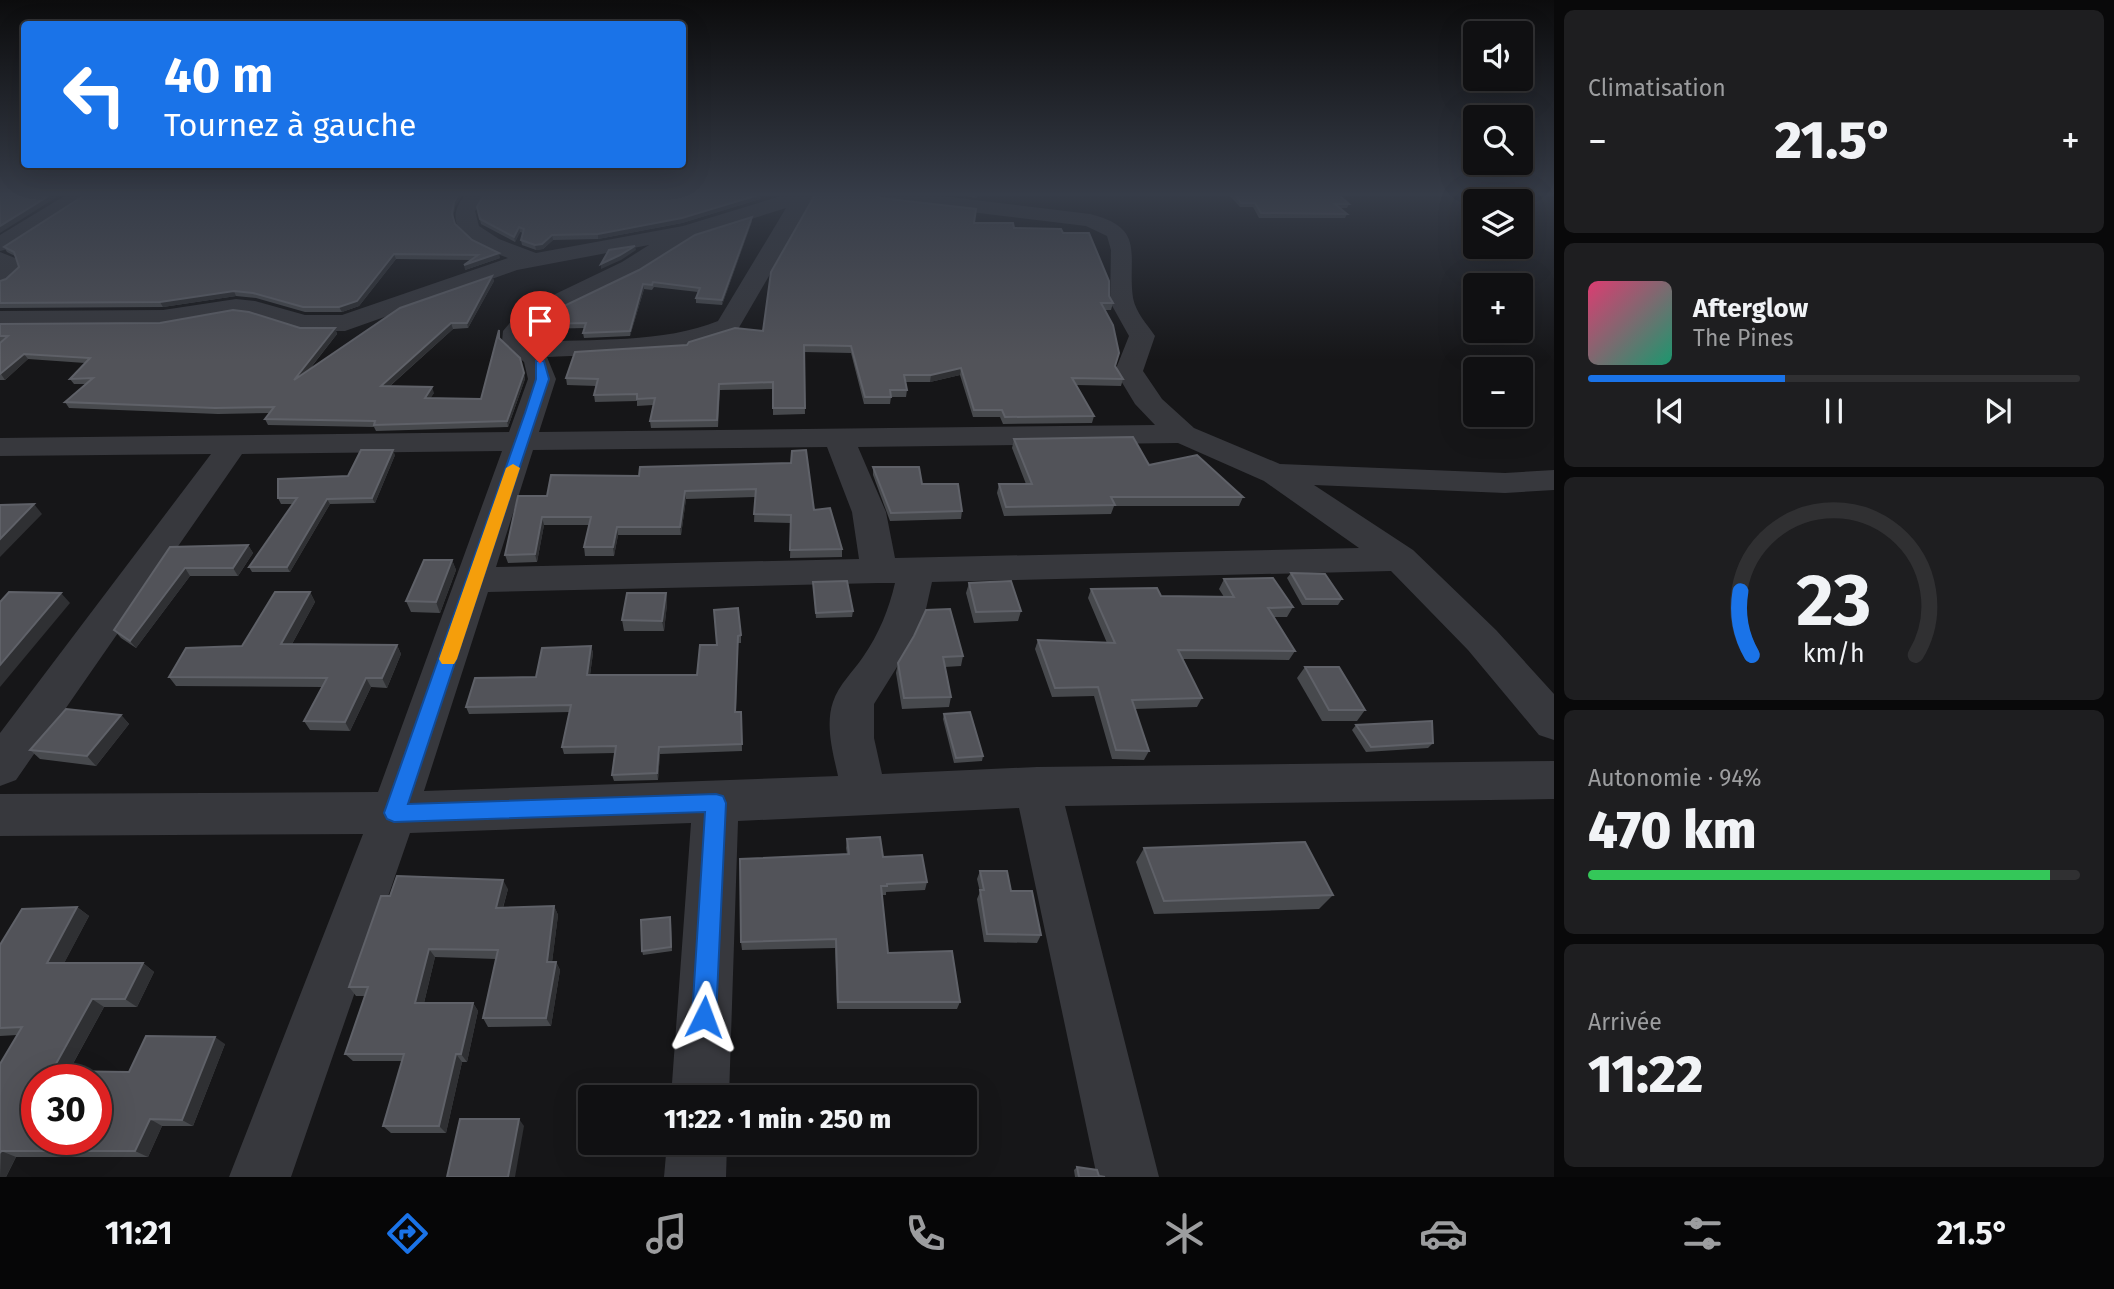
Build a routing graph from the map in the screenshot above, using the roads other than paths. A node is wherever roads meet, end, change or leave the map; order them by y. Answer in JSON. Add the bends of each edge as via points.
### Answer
{"nodes":[{"id":1,"x":504,"y":250,"type":"edge"},
{"id":2,"x":584,"y":250,"type":"edge"},
{"id":3,"x":657,"y":250,"type":"edge"},
{"id":4,"x":772,"y":250,"type":"edge"},
{"id":5,"x":1123,"y":250,"type":"edge"},
{"id":6,"x":533,"y":259,"type":"junction"},
{"id":7,"x":0,"y":260,"type":"edge"},
{"id":8,"x":0,"y":278,"type":"edge"},
{"id":9,"x":0,"y":319,"type":"edge"},
{"id":10,"x":529,"y":350,"type":"junction"},
{"id":11,"x":1183,"y":434,"type":"junction"},
{"id":12,"x":839,"y":438,"type":"junction"},
{"id":13,"x":522,"y":441,"type":"junction"},
{"id":14,"x":233,"y":445,"type":"junction"},
{"id":15,"x":0,"y":447,"type":"edge"},
{"id":16,"x":1275,"y":474,"type":"junction"},
{"id":17,"x":1554,"y":480,"type":"edge"},
{"id":18,"x":1399,"y":559,"type":"junction"},
{"id":19,"x":897,"y":570,"type":"junction"},
{"id":20,"x":475,"y":580,"type":"junction"},
{"id":21,"x":1554,"y":723,"type":"edge"},
{"id":22,"x":0,"y":767,"type":"edge"},
{"id":23,"x":1554,"y":779,"type":"edge"},
{"id":24,"x":1037,"y":788,"type":"junction"},
{"id":25,"x":865,"y":794,"type":"junction"},
{"id":26,"x":716,"y":803,"type":"junction"},
{"id":27,"x":394,"y":813,"type":"junction"},
{"id":28,"x":0,"y":816,"type":"edge"},
{"id":29,"x":701,"y":1085,"type":"edge"},
{"id":30,"x":696,"y":1155,"type":"edge"},
{"id":31,"x":260,"y":1177,"type":"edge"},
{"id":32,"x":695,"y":1177,"type":"edge"},
{"id":33,"x":1128,"y":1177,"type":"edge"}],
"edges":[{"from":1,"to":6,"type":"street"},
{"from":2,"to":6,"type":"street"},
{"from":3,"to":10,"type":"street","via":[[529,316],[514,337]]},
{"from":4,"to":10,"type":"street","via":[[728,326],[718,333]]},
{"from":5,"to":11,"type":"street","via":[[1121,298],[1142,336],[1129,371],[1137,389]]},
{"from":6,"to":9,"type":"street","via":[[345,323],[303,323],[236,306],[163,318]]},
{"from":7,"to":8,"type":"street","via":[[7,263],[8,270]]},
{"from":10,"to":13,"type":"street","via":[[540,363],[542,379]]},
{"from":11,"to":12,"type":"street"},
{"from":11,"to":16,"type":"street"},
{"from":12,"to":13,"type":"street"},
{"from":12,"to":19,"type":"street"},
{"from":13,"to":14,"type":"street"},
{"from":13,"to":20,"type":"street"},
{"from":14,"to":15,"type":"street"},
{"from":14,"to":22,"type":"street"},
{"from":16,"to":17,"type":"street","via":[[1505,483]]},
{"from":16,"to":18,"type":"street"},
{"from":18,"to":19,"type":"street"},
{"from":18,"to":21,"type":"street","via":[[1482,640]]},
{"from":19,"to":20,"type":"street"},
{"from":19,"to":25,"type":"street","via":[[912,597],[878,668],[853,702],[852,739]]},
{"from":20,"to":27,"type":"street"},
{"from":23,"to":24,"type":"street"},
{"from":24,"to":25,"type":"street"},
{"from":24,"to":33,"type":"street"},
{"from":25,"to":26,"type":"street"},
{"from":26,"to":27,"type":"street"},
{"from":26,"to":29,"type":"street"},
{"from":27,"to":28,"type":"street"},
{"from":27,"to":31,"type":"street"},
{"from":30,"to":32,"type":"street"}]}
